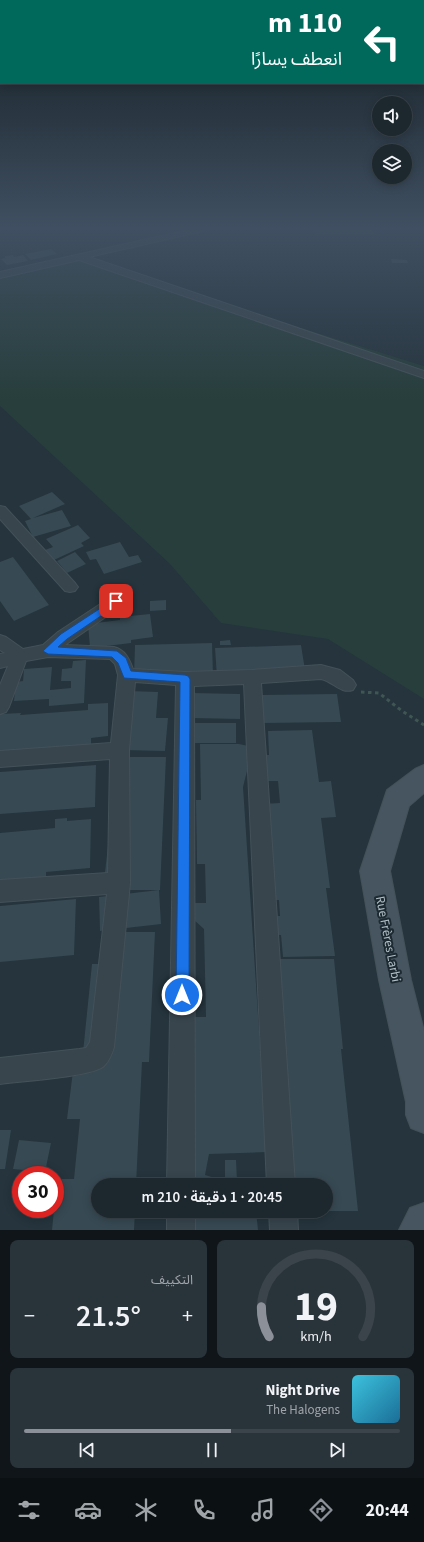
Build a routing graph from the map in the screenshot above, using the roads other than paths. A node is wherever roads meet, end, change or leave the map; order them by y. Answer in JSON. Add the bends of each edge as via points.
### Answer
{"nodes":[{"id":1,"x":165,"y":286,"type":"edge"},
{"id":2,"x":424,"y":375,"type":"edge"},
{"id":3,"x":0,"y":510,"type":"edge"},
{"id":4,"x":70,"y":587,"type":"dead end"},
{"id":5,"x":116,"y":601,"type":"dead end"},
{"id":6,"x":0,"y":641,"type":"edge"},
{"id":7,"x":48,"y":651,"type":"junction"},
{"id":8,"x":20,"y":656,"type":"junction"},
{"id":9,"x":0,"y":662,"type":"edge"},
{"id":10,"x":127,"y":675,"type":"junction"},
{"id":11,"x":252,"y":677,"type":"junction"},
{"id":12,"x":185,"y":679,"type":"junction"},
{"id":13,"x":347,"y":685,"type":"road end"},
{"id":14,"x":0,"y":707,"type":"edge"},
{"id":15,"x":120,"y":750,"type":"junction"},
{"id":16,"x":0,"y":760,"type":"edge"},
{"id":17,"x":424,"y":777,"type":"edge"},
{"id":18,"x":119,"y":883,"type":"junction"},
{"id":19,"x":0,"y":891,"type":"edge"},
{"id":20,"x":0,"y":1070,"type":"edge"},
{"id":21,"x":424,"y":1115,"type":"edge"},
{"id":22,"x":181,"y":1178,"type":"edge"},
{"id":23,"x":281,"y":1178,"type":"edge"},
{"id":24,"x":181,"y":1218,"type":"edge"},
{"id":25,"x":283,"y":1218,"type":"edge"},
{"id":26,"x":424,"y":1222,"type":"edge"},
{"id":27,"x":181,"y":1230,"type":"edge"},
{"id":28,"x":284,"y":1230,"type":"edge"},
{"id":29,"x":419,"y":1230,"type":"edge"}],
"edges":[{"from":1,"to":2,"type":"street"},
{"from":3,"to":4,"type":"street"},
{"from":5,"to":7,"type":"street","via":[[64,636]]},
{"from":6,"to":8,"type":"street"},
{"from":7,"to":8,"type":"street"},
{"from":7,"to":10,"type":"street","via":[[114,653],[122,661]]},
{"from":8,"to":9,"type":"street"},
{"from":8,"to":14,"type":"street"},
{"from":10,"to":12,"type":"street"},
{"from":10,"to":15,"type":"street"},
{"from":11,"to":12,"type":"street"},
{"from":11,"to":13,"type":"street","via":[[321,672],[334,675]]},
{"from":11,"to":23,"type":"street"},
{"from":12,"to":22,"type":"street"},
{"from":15,"to":16,"type":"street"},
{"from":15,"to":18,"type":"street"},
{"from":17,"to":21,"type":"main road","name":"Rue Frères Larbi","via":[[398,799],[375,871],[395,980],[424,1102]]},
{"from":18,"to":19,"type":"street"},
{"from":18,"to":20,"type":"street","via":[[102,1048],[94,1058],[79,1062]]},
{"from":24,"to":27,"type":"street"},
{"from":25,"to":28,"type":"street"},
{"from":26,"to":29,"type":"main road"}]}
